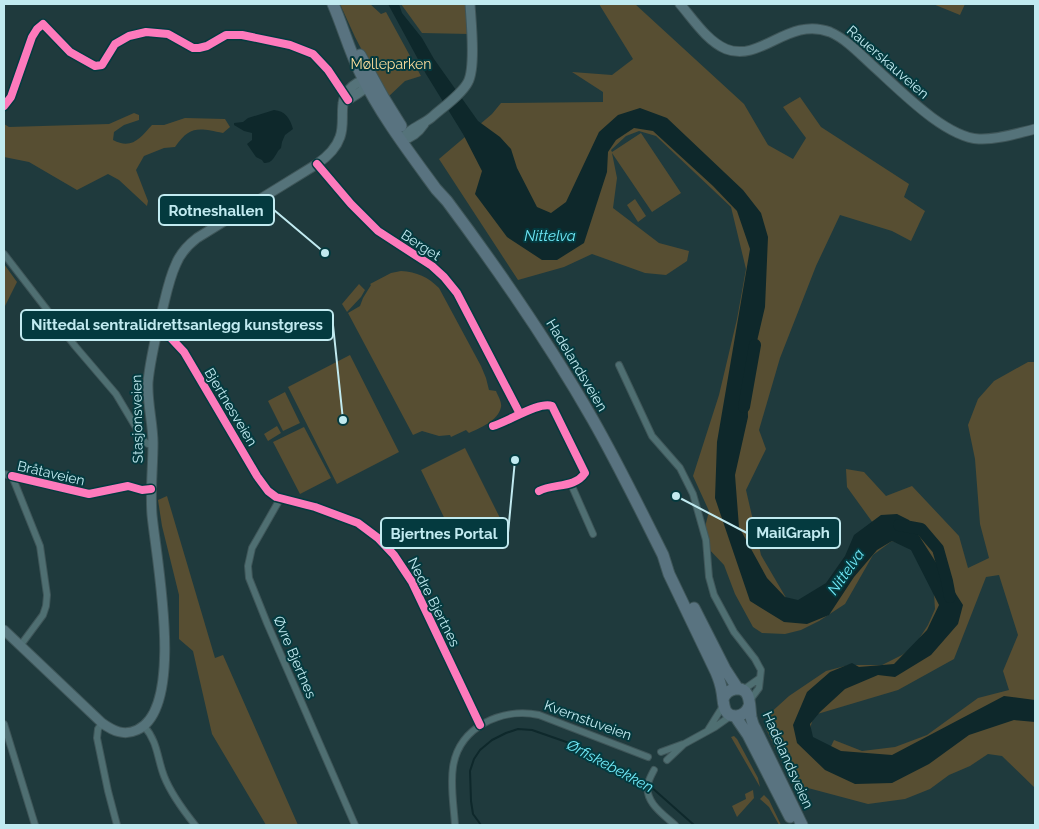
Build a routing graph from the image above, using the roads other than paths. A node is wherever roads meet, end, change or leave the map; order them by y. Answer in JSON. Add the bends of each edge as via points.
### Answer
{"nodes":[{"id":1,"x":470,"y":4,"type":"edge"},
{"id":2,"x":680,"y":4,"type":"edge"},
{"id":3,"x":335,"y":9,"type":"edge"},
{"id":4,"x":368,"y":82,"type":"junction"},
{"id":5,"x":345,"y":100,"type":"junction"},
{"id":6,"x":4,"y":106,"type":"edge"},
{"id":7,"x":1035,"y":129,"type":"edge"},
{"id":8,"x":406,"y":137,"type":"junction"},
{"id":9,"x":318,"y":164,"type":"junction"},
{"id":10,"x":4,"y":254,"type":"edge"},
{"id":11,"x":157,"y":333,"type":"junction"},
{"id":12,"x":619,"y":365,"type":"dead end"},
{"id":13,"x":153,"y":444,"type":"junction"},
{"id":14,"x":4,"y":474,"type":"edge"},
{"id":15,"x":571,"y":484,"type":"junction"},
{"id":16,"x":539,"y":491,"type":"dead end"},
{"id":17,"x":280,"y":498,"type":"junction"},
{"id":18,"x":593,"y":534,"type":"dead end"},
{"id":19,"x":663,"y":555,"type":"junction"},
{"id":20,"x":4,"y":630,"type":"edge"},
{"id":21,"x":20,"y":646,"type":"junction"},
{"id":22,"x":760,"y":678,"type":"junction"},
{"id":23,"x":745,"y":696,"type":"junction"},
{"id":24,"x":723,"y":703,"type":"junction"},
{"id":25,"x":733,"y":716,"type":"junction"},
{"id":26,"x":102,"y":723,"type":"junction"},
{"id":27,"x":4,"y":724,"type":"edge"},
{"id":28,"x":480,"y":725,"type":"junction"},
{"id":29,"x":144,"y":726,"type":"junction"},
{"id":30,"x":707,"y":731,"type":"junction"},
{"id":31,"x":684,"y":744,"type":"junction"},
{"id":32,"x":661,"y":752,"type":"dead end"},
{"id":33,"x":648,"y":757,"type":"dead end"},
{"id":34,"x":667,"y":760,"type":"dead end"},
{"id":35,"x":654,"y":770,"type":"dead end"},
{"id":36,"x":34,"y":825,"type":"edge"},
{"id":37,"x":117,"y":825,"type":"edge"},
{"id":38,"x":195,"y":825,"type":"edge"},
{"id":39,"x":355,"y":825,"type":"edge"},
{"id":40,"x":455,"y":825,"type":"edge"},
{"id":41,"x":676,"y":825,"type":"edge"},
{"id":42,"x":794,"y":825,"type":"edge"},
{"id":43,"x":802,"y":825,"type":"edge"}],
"edges":[{"from":1,"to":8,"type":"main road","via":[[471,76],[467,84],[420,130]]},
{"from":2,"to":7,"type":"main road","name":"Rauerskauveien","via":[[715,42],[735,51],[756,49],[802,29],[832,33],[850,45],[920,108],[962,136],[988,139]]},
{"from":3,"to":4,"type":"highway","name":"Hadelandsveien"},
{"from":4,"to":5,"type":"main road","via":[[351,87]]},
{"from":4,"to":8,"type":"highway","name":"Hadelandsveien"},
{"from":5,"to":6,"type":"street","via":[[318,58],[290,45],[232,34],[193,48],[168,34],[146,32],[114,44],[102,64],[96,66],[70,52],[43,24],[32,37],[11,98]]},
{"from":5,"to":9,"type":"main road","name":"Stasjonsveien","via":[[340,139],[332,152]]},
{"from":8,"to":19,"type":"highway","name":"Hadelandsveien","via":[[512,289],[560,365],[602,435]]},
{"from":9,"to":11,"type":"main road","name":"Stasjonsveien","via":[[211,228],[187,247],[170,279]]},
{"from":9,"to":15,"type":"street","name":"Berget","via":[[378,231],[432,266],[451,285],[520,414],[547,404],[552,406],[585,474]]},
{"from":10,"to":13,"type":"street","via":[[116,394],[144,441]]},
{"from":11,"to":13,"type":"main road","name":"Stasjonsveien","via":[[148,382]]},
{"from":11,"to":17,"type":"street","name":"Bjertnesveien","via":[[170,337],[181,349],[261,482],[271,494]]},
{"from":12,"to":22,"type":"street","via":[[652,436],[680,468],[690,487],[706,540],[714,595],[734,632],[758,663]]},
{"from":13,"to":29,"type":"main road","name":"Stasjonsveien","via":[[151,507],[165,641],[158,698],[154,713]]},
{"from":14,"to":21,"type":"street","name":"Bråtaveien","via":[[12,476],[40,546],[47,595],[43,615]]},
{"from":15,"to":16,"type":"street"},
{"from":15,"to":18,"type":"street"},
{"from":17,"to":28,"type":"street","name":"Nedre Bjertnes","via":[[352,520],[371,532],[394,555],[415,587]]},
{"from":17,"to":39,"type":"street","name":"Øvre Bjertnes","via":[[252,548],[248,566],[250,578]]},
{"from":19,"to":23,"type":"highway","name":"Hadelandsveien","via":[[677,573],[725,669]]},
{"from":19,"to":24,"type":"highway","name":"Hadelandsveien","via":[[672,581],[716,672]]},
{"from":20,"to":21,"type":"main road"},
{"from":21,"to":26,"type":"main road"},
{"from":22,"to":23,"type":"street"},
{"from":22,"to":23,"type":"street","via":[[760,688]]},
{"from":23,"to":24,"type":"highway","via":[[732,689],[727,692]]},
{"from":23,"to":25,"type":"highway","via":[[742,714]]},
{"from":23,"to":43,"type":"highway","name":"Hadelandsveien","via":[[755,728]]},
{"from":24,"to":25,"type":"highway"},
{"from":24,"to":30,"type":"street"},
{"from":25,"to":30,"type":"street"},
{"from":25,"to":42,"type":"highway","name":"Hadelandsveien","via":[[748,735]]},
{"from":26,"to":29,"type":"main road","via":[[124,733]]},
{"from":26,"to":37,"type":"street","via":[[98,738]]},
{"from":27,"to":36,"type":"street"},
{"from":28,"to":33,"type":"street","name":"Kvernstuveien","via":[[505,715],[533,714]]},
{"from":28,"to":40,"type":"street","name":"Kvernstuveien","via":[[463,742],[454,761]]},
{"from":29,"to":38,"type":"street","via":[[154,741],[167,783]]},
{"from":30,"to":31,"type":"street"},
{"from":31,"to":32,"type":"street"},
{"from":31,"to":34,"type":"street"},
{"from":35,"to":41,"type":"street","via":[[648,792],[653,804]]}]}
